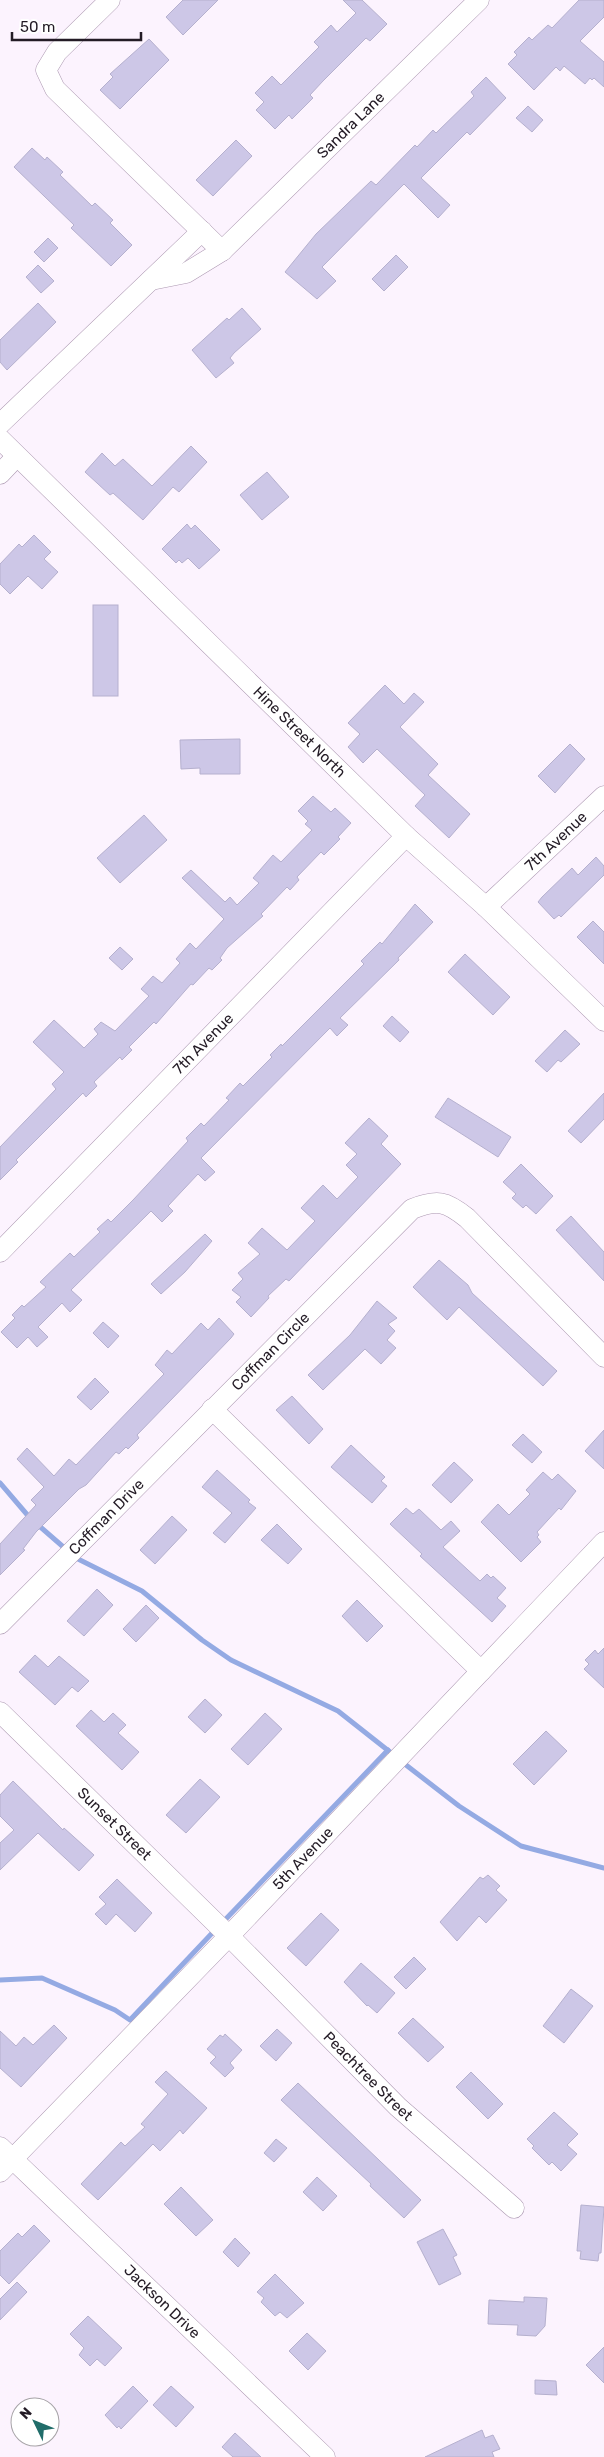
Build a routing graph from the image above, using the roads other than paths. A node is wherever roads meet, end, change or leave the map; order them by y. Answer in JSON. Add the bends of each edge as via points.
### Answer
{"nodes":[{"id":1,"x":110,"y":0,"type":"edge"},
{"id":2,"x":479,"y":0,"type":"edge"},
{"id":3,"x":202,"y":232,"type":"junction"},
{"id":4,"x":222,"y":251,"type":"junction"},
{"id":5,"x":151,"y":280,"type":"junction"},
{"id":6,"x":0,"y":424,"type":"edge"},
{"id":7,"x":0,"y":439,"type":"edge"},
{"id":8,"x":16,"y":457,"type":"junction"},
{"id":9,"x":0,"y":474,"type":"edge"},
{"id":10,"x":604,"y":796,"type":"edge"},
{"id":11,"x":406,"y":836,"type":"junction"},
{"id":12,"x":486,"y":907,"type":"junction"},
{"id":13,"x":604,"y":1021,"type":"edge"},
{"id":14,"x":0,"y":1252,"type":"edge"},
{"id":15,"x":604,"y":1358,"type":"edge"},
{"id":16,"x":212,"y":1409,"type":"junction"},
{"id":17,"x":604,"y":1542,"type":"edge"},
{"id":18,"x":0,"y":1624,"type":"edge"},
{"id":19,"x":482,"y":1671,"type":"junction"},
{"id":20,"x":0,"y":1712,"type":"edge"},
{"id":21,"x":229,"y":1936,"type":"junction"},
{"id":22,"x":4,"y":2159,"type":"edge"},
{"id":23,"x":514,"y":2208,"type":"dead end"},
{"id":24,"x":325,"y":2457,"type":"edge"}],
"edges":[{"from":1,"to":3,"type":"street","via":[[57,52],[46,70],[55,89]]},
{"from":2,"to":4,"type":"street","name":"Sandra Lane"},
{"from":3,"to":4,"type":"street"},
{"from":3,"to":5,"type":"street"},
{"from":4,"to":5,"type":"street","name":"Sandra Lane","via":[[186,273]]},
{"from":5,"to":6,"type":"street"},
{"from":7,"to":8,"type":"street","name":"Hine Street North"},
{"from":8,"to":9,"type":"street"},
{"from":8,"to":11,"type":"street","name":"Hine Street North"},
{"from":10,"to":12,"type":"street","name":"7th Avenue"},
{"from":11,"to":12,"type":"street","name":"Hine Street North"},
{"from":11,"to":14,"type":"street","name":"7th Avenue"},
{"from":12,"to":13,"type":"street","name":"Hine Street North"},
{"from":15,"to":16,"type":"street","name":"Coffman Circle","via":[[467,1218],[451,1205],[430,1202],[412,1209]]},
{"from":16,"to":18,"type":"street","name":"Coffman Drive"},
{"from":16,"to":19,"type":"street"},
{"from":17,"to":19,"type":"street","name":"5th Avenue"},
{"from":19,"to":21,"type":"street","name":"5th Avenue"},
{"from":20,"to":21,"type":"street","name":"Sunset Street"},
{"from":21,"to":22,"type":"street","name":"5th Avenue"},
{"from":21,"to":23,"type":"street","name":"Peachtree Street","via":[[398,2107]]},
{"from":22,"to":24,"type":"street","name":"Jackson Drive"}]}
